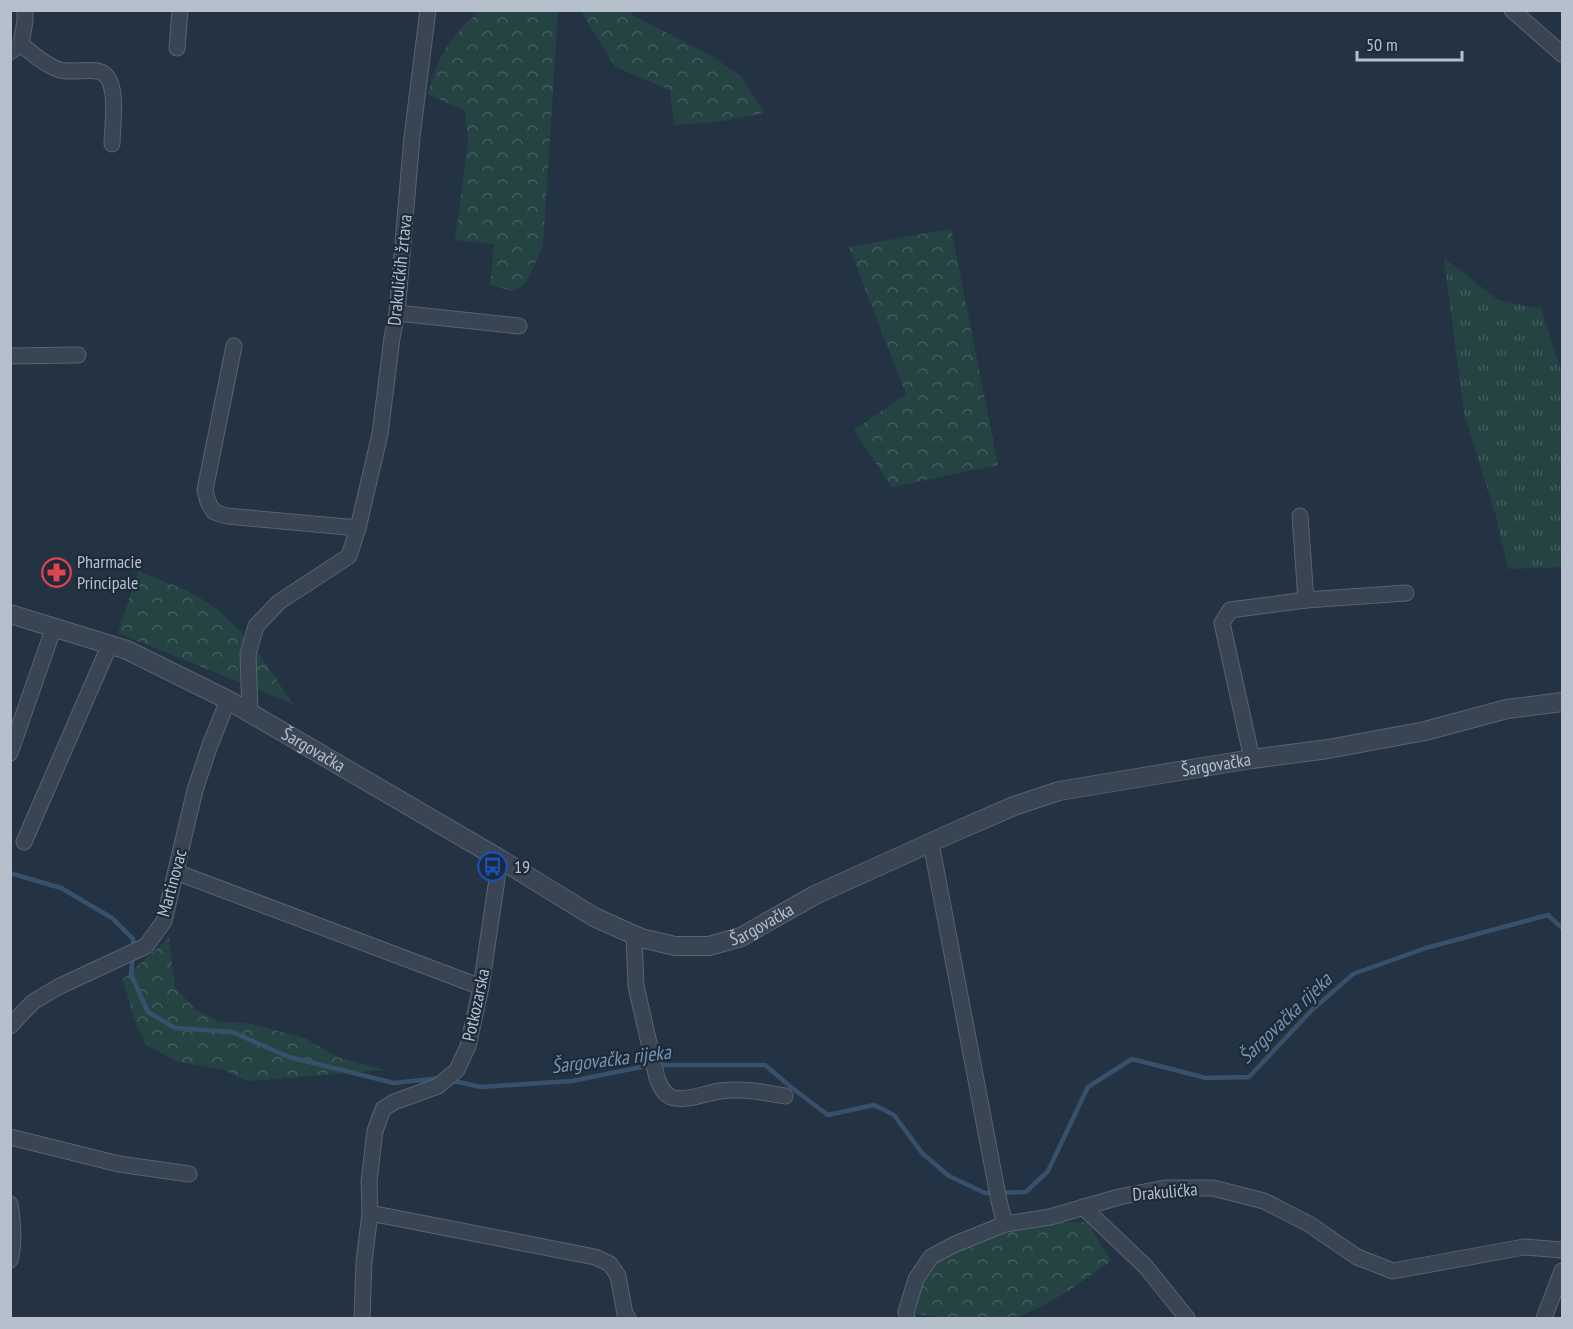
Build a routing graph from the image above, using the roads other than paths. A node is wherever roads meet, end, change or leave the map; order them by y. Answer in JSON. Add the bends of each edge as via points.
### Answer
{"nodes":[{"id":1,"x":25,"y":10,"type":"edge"},
{"id":2,"x":180,"y":10,"type":"edge"},
{"id":3,"x":428,"y":10,"type":"edge"},
{"id":4,"x":1512,"y":10,"type":"edge"},
{"id":5,"x":16,"y":48,"type":"edge"},
{"id":6,"x":177,"y":48,"type":"dead end"},
{"id":7,"x":1563,"y":54,"type":"edge"},
{"id":8,"x":111,"y":144,"type":"dead end"},
{"id":9,"x":397,"y":313,"type":"junction"},
{"id":10,"x":519,"y":326,"type":"dead end"},
{"id":11,"x":234,"y":346,"type":"dead end"},
{"id":12,"x":78,"y":355,"type":"dead end"},
{"id":13,"x":10,"y":356,"type":"edge"},
{"id":14,"x":1300,"y":516,"type":"dead end"},
{"id":15,"x":358,"y":528,"type":"junction"},
{"id":16,"x":1406,"y":593,"type":"dead end"},
{"id":17,"x":1306,"y":600,"type":"junction"},
{"id":18,"x":10,"y":614,"type":"edge"},
{"id":19,"x":54,"y":627,"type":"junction"},
{"id":20,"x":110,"y":644,"type":"junction"},
{"id":21,"x":228,"y":700,"type":"junction"},
{"id":22,"x":1563,"y":702,"type":"edge"},
{"id":23,"x":250,"y":713,"type":"junction"},
{"id":24,"x":10,"y":753,"type":"edge"},
{"id":25,"x":1252,"y":759,"type":"junction"},
{"id":26,"x":24,"y":842,"type":"dead end"},
{"id":27,"x":931,"y":843,"type":"junction"},
{"id":28,"x":500,"y":859,"type":"junction"},
{"id":29,"x":176,"y":872,"type":"junction"},
{"id":30,"x":634,"y":934,"type":"junction"},
{"id":31,"x":482,"y":987,"type":"junction"},
{"id":32,"x":10,"y":1026,"type":"edge"},
{"id":33,"x":785,"y":1096,"type":"dead end"},
{"id":34,"x":10,"y":1137,"type":"edge"},
{"id":35,"x":189,"y":1174,"type":"dead end"},
{"id":36,"x":10,"y":1204,"type":"edge"},
{"id":37,"x":1083,"y":1208,"type":"junction"},
{"id":38,"x":370,"y":1213,"type":"junction"},
{"id":39,"x":1005,"y":1224,"type":"junction"},
{"id":40,"x":1563,"y":1250,"type":"edge"},
{"id":41,"x":10,"y":1260,"type":"edge"},
{"id":42,"x":1563,"y":1271,"type":"edge"},
{"id":43,"x":362,"y":1318,"type":"edge"},
{"id":44,"x":628,"y":1318,"type":"edge"},
{"id":45,"x":907,"y":1318,"type":"edge"},
{"id":46,"x":1187,"y":1318,"type":"edge"},
{"id":47,"x":1544,"y":1318,"type":"edge"}],
"edges":[{"from":1,"to":5,"type":"street"},
{"from":2,"to":6,"type":"street"},
{"from":3,"to":9,"type":"street","name":"Drakulićkih žrtava"},
{"from":4,"to":7,"type":"street"},
{"from":5,"to":8,"type":"street","via":[[62,70],[108,76],[112,85]]},
{"from":9,"to":10,"type":"street"},
{"from":9,"to":15,"type":"street","name":"Drakulićkih žrtava","via":[[380,434]]},
{"from":11,"to":15,"type":"street","via":[[205,490],[214,512]]},
{"from":12,"to":13,"type":"street"},
{"from":14,"to":17,"type":"street"},
{"from":15,"to":23,"type":"street","name":"Drakulićkih žrtava","via":[[349,556],[279,602],[256,626],[248,654]]},
{"from":16,"to":17,"type":"street"},
{"from":17,"to":25,"type":"street","via":[[1230,610],[1222,622]]},
{"from":18,"to":19,"type":"street","name":"Šargovačka"},
{"from":19,"to":20,"type":"street","name":"Šargovačka"},
{"from":19,"to":24,"type":"street"},
{"from":20,"to":21,"type":"street","name":"Šargovačka"},
{"from":20,"to":26,"type":"street"},
{"from":21,"to":23,"type":"street","name":"Šargovačka"},
{"from":21,"to":29,"type":"street","name":"Martinovac","via":[[195,790]]},
{"from":22,"to":25,"type":"street","name":"Šargovačka","via":[[1507,709],[1425,731],[1328,749]]},
{"from":23,"to":28,"type":"street","name":"Šargovačka"},
{"from":25,"to":27,"type":"street","name":"Šargovačka","via":[[1059,791],[1014,806]]},
{"from":27,"to":30,"type":"street","name":"Šargovačka","via":[[815,895],[741,937],[709,946],[675,946]]},
{"from":27,"to":39,"type":"street"},
{"from":28,"to":30,"type":"street","name":"Šargovačka","via":[[594,917]]},
{"from":28,"to":31,"type":"street","name":"Potkozarska"},
{"from":29,"to":31,"type":"street"},
{"from":29,"to":32,"type":"street","name":"Martinovac","via":[[164,921],[146,946],[58,987],[33,1002]]},
{"from":30,"to":33,"type":"street","via":[[636,986],[657,1078],[668,1096],[676,1099],[722,1090]]},
{"from":31,"to":38,"type":"street","name":"Potkozarska","via":[[468,1046],[457,1070],[438,1086],[383,1109],[375,1131]]},
{"from":34,"to":35,"type":"street","via":[[119,1164]]},
{"from":36,"to":41,"type":"street"},
{"from":37,"to":39,"type":"street","name":"Drakulićka"},
{"from":37,"to":40,"type":"street","name":"Drakulićka","via":[[1165,1188],[1213,1188],[1264,1201],[1309,1224],[1357,1257],[1393,1270],[1524,1247]]},
{"from":37,"to":46,"type":"street","via":[[1146,1267]]},
{"from":38,"to":43,"type":"street","name":"Potkozarska"},
{"from":38,"to":44,"type":"street","via":[[595,1257],[610,1264],[618,1276]]},
{"from":39,"to":45,"type":"street","name":"Drakulićka","via":[[932,1257],[916,1279]]},
{"from":42,"to":47,"type":"street"}]}
